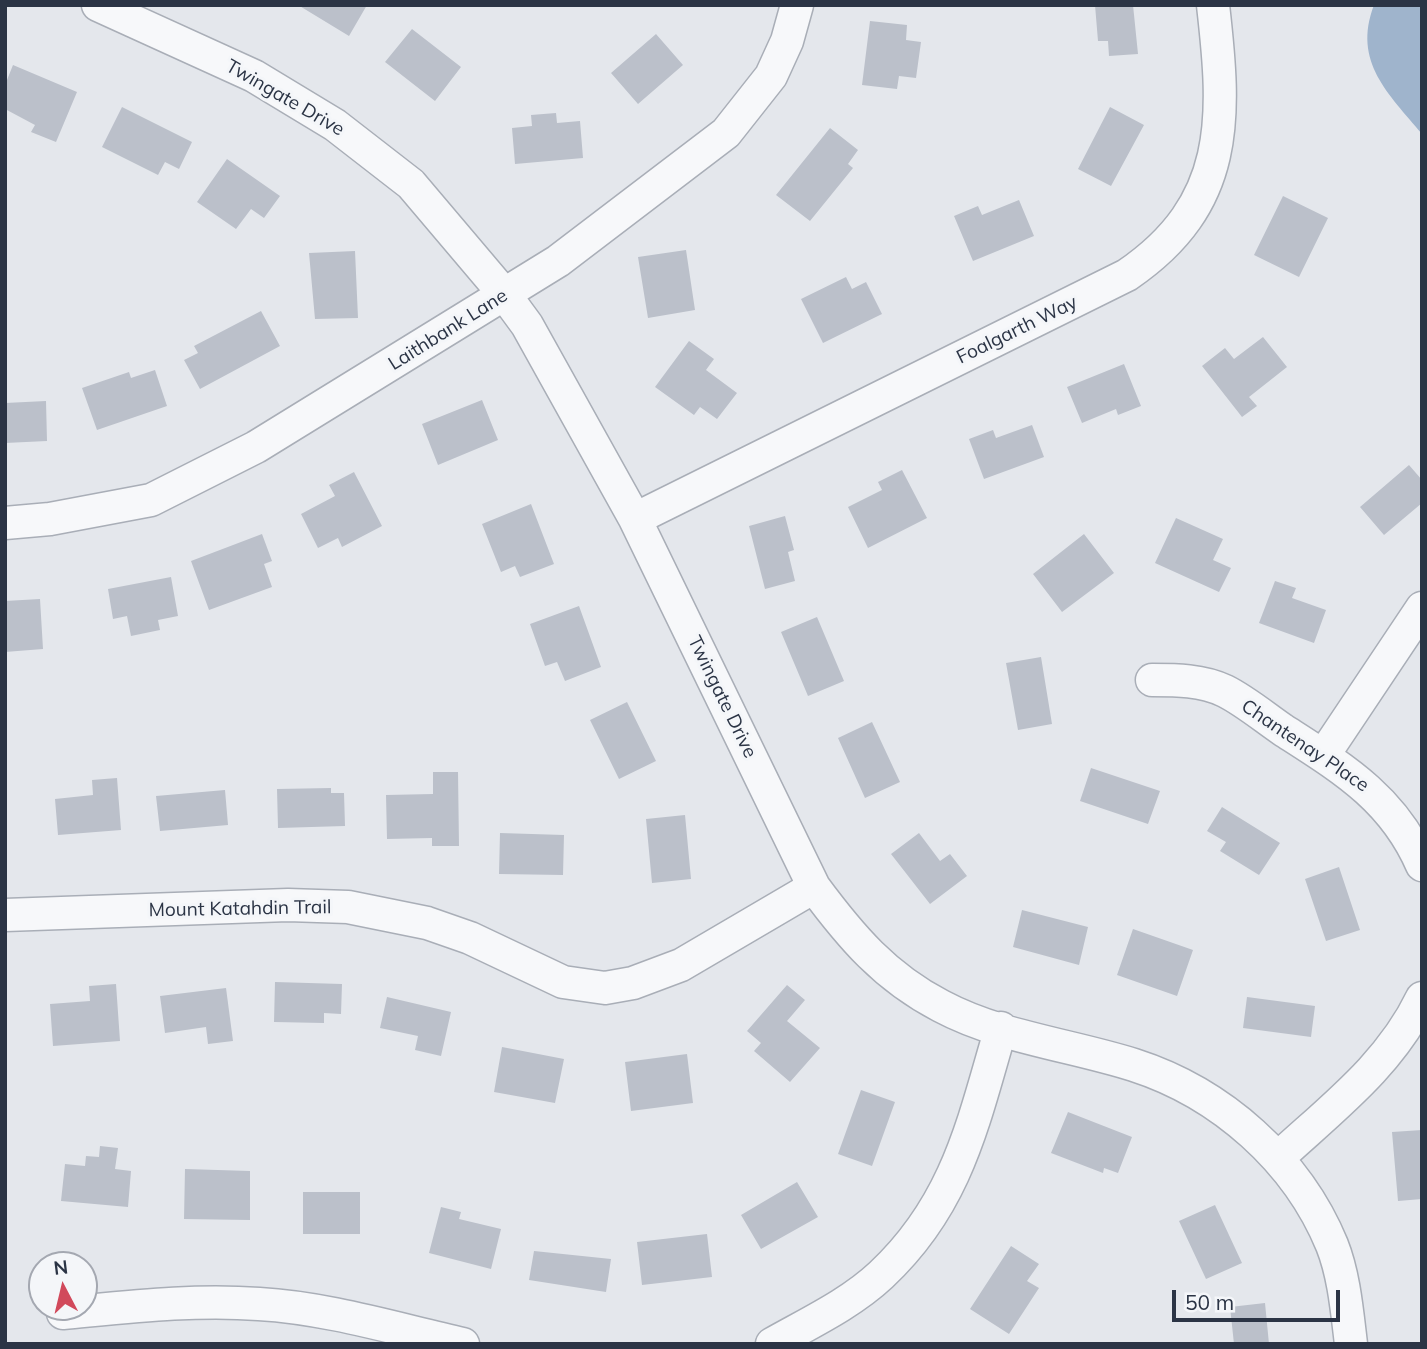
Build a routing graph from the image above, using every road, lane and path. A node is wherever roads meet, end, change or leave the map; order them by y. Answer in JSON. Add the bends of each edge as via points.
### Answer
{"nodes":[{"id":1,"x":98,"y":5,"type":"edge"},
{"id":2,"x":797,"y":5,"type":"edge"},
{"id":3,"x":1213,"y":5,"type":"edge"},
{"id":4,"x":505,"y":295,"type":"junction"},
{"id":5,"x":635,"y":519,"type":"junction"},
{"id":6,"x":5,"y":523,"type":"edge"},
{"id":7,"x":1422,"y":608,"type":"edge"},
{"id":8,"x":1152,"y":680,"type":"dead end"},
{"id":9,"x":1323,"y":756,"type":"junction"},
{"id":10,"x":1422,"y":865,"type":"edge"},
{"id":11,"x":814,"y":887,"type":"junction"},
{"id":12,"x":5,"y":915,"type":"edge"},
{"id":13,"x":1422,"y":998,"type":"edge"},
{"id":14,"x":1001,"y":1028,"type":"junction"},
{"id":15,"x":1278,"y":1158,"type":"junction"},
{"id":16,"x":98,"y":1310,"type":"edge"},
{"id":17,"x":463,"y":1344,"type":"edge"},
{"id":18,"x":772,"y":1344,"type":"edge"},
{"id":19,"x":1351,"y":1344,"type":"edge"}],
"edges":[{"from":1,"to":4,"type":"street","name":"Twingate Drive","via":[[254,76],[335,125],[411,184]]},
{"from":2,"to":4,"type":"street","name":"Laithbank Lane","via":[[788,41],[771,76],[726,134],[558,261]]},
{"from":3,"to":5,"type":"street","name":"Foalgarth Way","via":[[1221,120],[1213,166],[1200,200],[1154,257],[1127,275]]},
{"from":4,"to":5,"type":"street","name":"Twingate Drive","via":[[527,325]]},
{"from":4,"to":6,"type":"street","name":"Laithbank Lane","via":[[256,447],[151,499],[87,514]]},
{"from":5,"to":11,"type":"street","name":"Twingate Drive"},
{"from":7,"to":9,"type":"street"},
{"from":8,"to":9,"type":"street","name":"Chantenay Place","via":[[1189,680],[1224,691]]},
{"from":9,"to":10,"type":"street","name":"Chantenay Place","via":[[1376,795],[1398,820]]},
{"from":11,"to":12,"type":"street","name":"Mount Katahdin Trail","via":[[681,965],[633,984],[605,988],[564,982],[427,923],[348,907]]},
{"from":11,"to":14,"type":"street","name":"Twingate Drive","via":[[850,937],[893,976],[942,1007]]},
{"from":13,"to":15,"type":"street","via":[[1396,1045]]},
{"from":14,"to":15,"type":"street","name":"Twingate Drive","via":[[1176,1081],[1231,1115]]},
{"from":14,"to":18,"type":"street","via":[[961,1161],[920,1232],[880,1276],[841,1305]]},
{"from":15,"to":19,"type":"street","name":"Twingate Drive","via":[[1308,1198],[1333,1246]]},
{"from":16,"to":17,"type":"street","via":[[194,1302],[261,1304],[326,1313]]}]}
